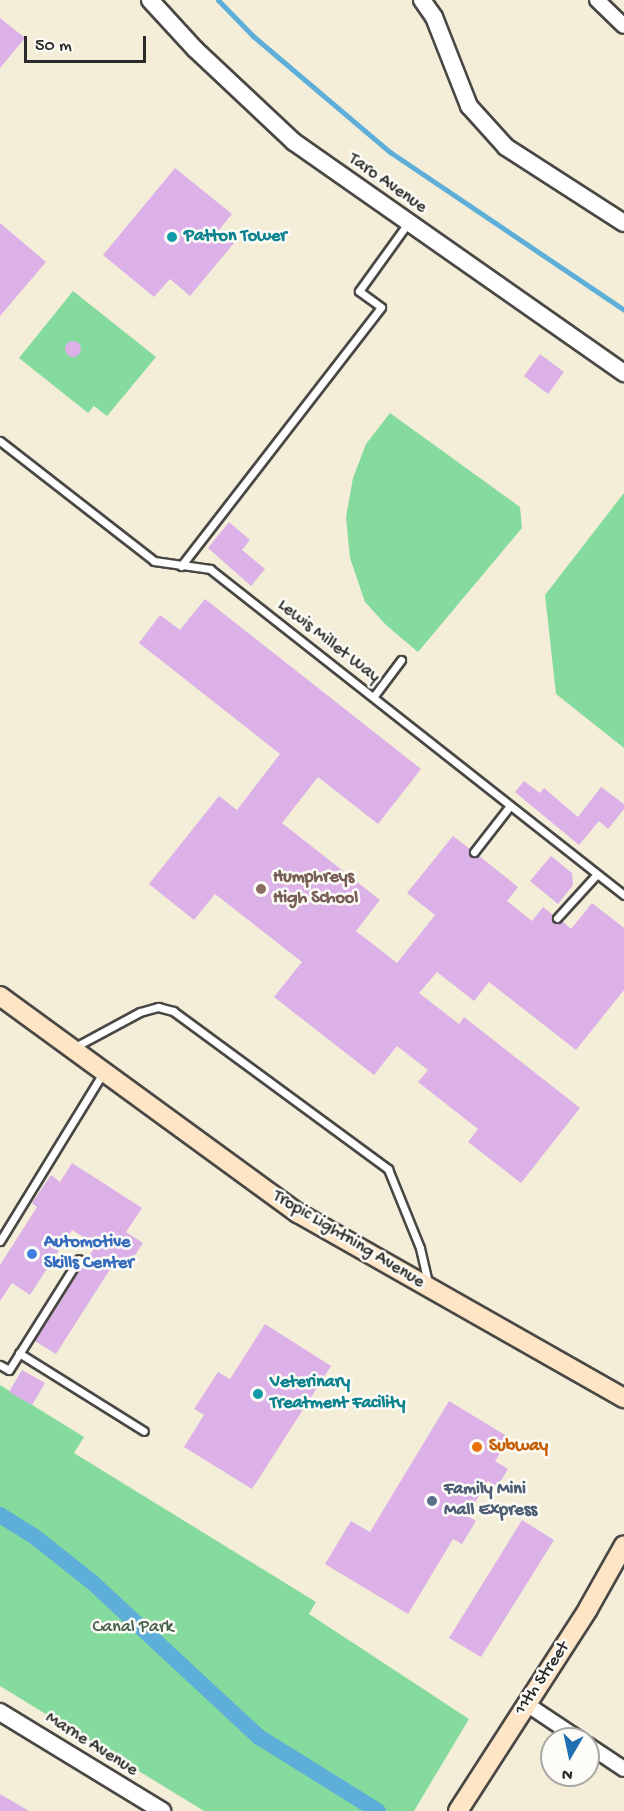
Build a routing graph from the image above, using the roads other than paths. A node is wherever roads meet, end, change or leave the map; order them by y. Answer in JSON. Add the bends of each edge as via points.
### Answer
{"nodes":[{"id":1,"x":150,"y":0,"type":"edge"},
{"id":2,"x":422,"y":0,"type":"edge"},
{"id":3,"x":597,"y":0,"type":"edge"},
{"id":4,"x":624,"y":26,"type":"edge"},
{"id":5,"x":408,"y":223,"type":"junction"},
{"id":6,"x":624,"y":223,"type":"edge"},
{"id":7,"x":624,"y":373,"type":"edge"},
{"id":8,"x":0,"y":441,"type":"edge"},
{"id":9,"x":181,"y":566,"type":"junction"},
{"id":10,"x":401,"y":660,"type":"dead end"},
{"id":11,"x":374,"y":696,"type":"junction"},
{"id":12,"x":509,"y":807,"type":"junction"},
{"id":13,"x":474,"y":852,"type":"dead end"},
{"id":14,"x":597,"y":874,"type":"junction"},
{"id":15,"x":624,"y":895,"type":"edge"},
{"id":16,"x":557,"y":918,"type":"dead end"},
{"id":17,"x":0,"y":996,"type":"edge"},
{"id":18,"x":73,"y":1048,"type":"junction"},
{"id":19,"x":104,"y":1071,"type":"junction"},
{"id":20,"x":0,"y":1241,"type":"edge"},
{"id":21,"x":79,"y":1259,"type":"dead end"},
{"id":22,"x":429,"y":1289,"type":"junction"},
{"id":23,"x":19,"y":1353,"type":"junction"},
{"id":24,"x":0,"y":1365,"type":"edge"},
{"id":25,"x":624,"y":1398,"type":"edge"},
{"id":26,"x":144,"y":1431,"type":"dead end"},
{"id":27,"x":624,"y":1545,"type":"edge"},
{"id":28,"x":528,"y":1705,"type":"junction"},
{"id":29,"x":0,"y":1712,"type":"edge"},
{"id":30,"x":561,"y":1727,"type":"edge"},
{"id":31,"x":600,"y":1753,"type":"edge"},
{"id":32,"x":624,"y":1769,"type":"edge"},
{"id":33,"x":162,"y":1811,"type":"edge"},
{"id":34,"x":458,"y":1811,"type":"edge"}],
"edges":[{"from":1,"to":5,"type":"street","name":"Taro Avenue","via":[[195,49],[294,142]]},
{"from":2,"to":6,"type":"street","via":[[434,16],[469,106],[506,147]]},
{"from":3,"to":4,"type":"street"},
{"from":5,"to":7,"type":"street","name":"Taro Avenue"},
{"from":5,"to":9,"type":"lane","via":[[359,291],[381,307]]},
{"from":8,"to":9,"type":"lane","name":"Lewis Millet Way","via":[[154,561]]},
{"from":9,"to":11,"type":"lane","name":"Lewis Millet Way","via":[[210,569]]},
{"from":10,"to":11,"type":"lane"},
{"from":11,"to":12,"type":"lane","name":"Lewis Millet Way"},
{"from":12,"to":13,"type":"lane"},
{"from":12,"to":14,"type":"lane","name":"Lewis Millet Way"},
{"from":14,"to":15,"type":"lane","name":"Lewis Millet Way"},
{"from":14,"to":16,"type":"lane"},
{"from":17,"to":18,"type":"main road","name":"Tropic Lightning Avenue"},
{"from":18,"to":19,"type":"main road","name":"Tropic Lightning Avenue"},
{"from":18,"to":22,"type":"lane","via":[[140,1012],[158,1007],[173,1011],[388,1169],[420,1248]]},
{"from":19,"to":20,"type":"lane"},
{"from":19,"to":22,"type":"main road","name":"Tropic Lightning Avenue","via":[[298,1213]]},
{"from":21,"to":23,"type":"lane"},
{"from":22,"to":25,"type":"main road","name":"Tropic Lightning Avenue"},
{"from":23,"to":24,"type":"lane","via":[[9,1370]]},
{"from":23,"to":26,"type":"lane"},
{"from":27,"to":28,"type":"main road","name":"11th Street"},
{"from":28,"to":30,"type":"street"},
{"from":28,"to":34,"type":"main road","name":"11th Street"},
{"from":29,"to":33,"type":"street","name":"Marne Avenue"},
{"from":31,"to":32,"type":"street"}]}
